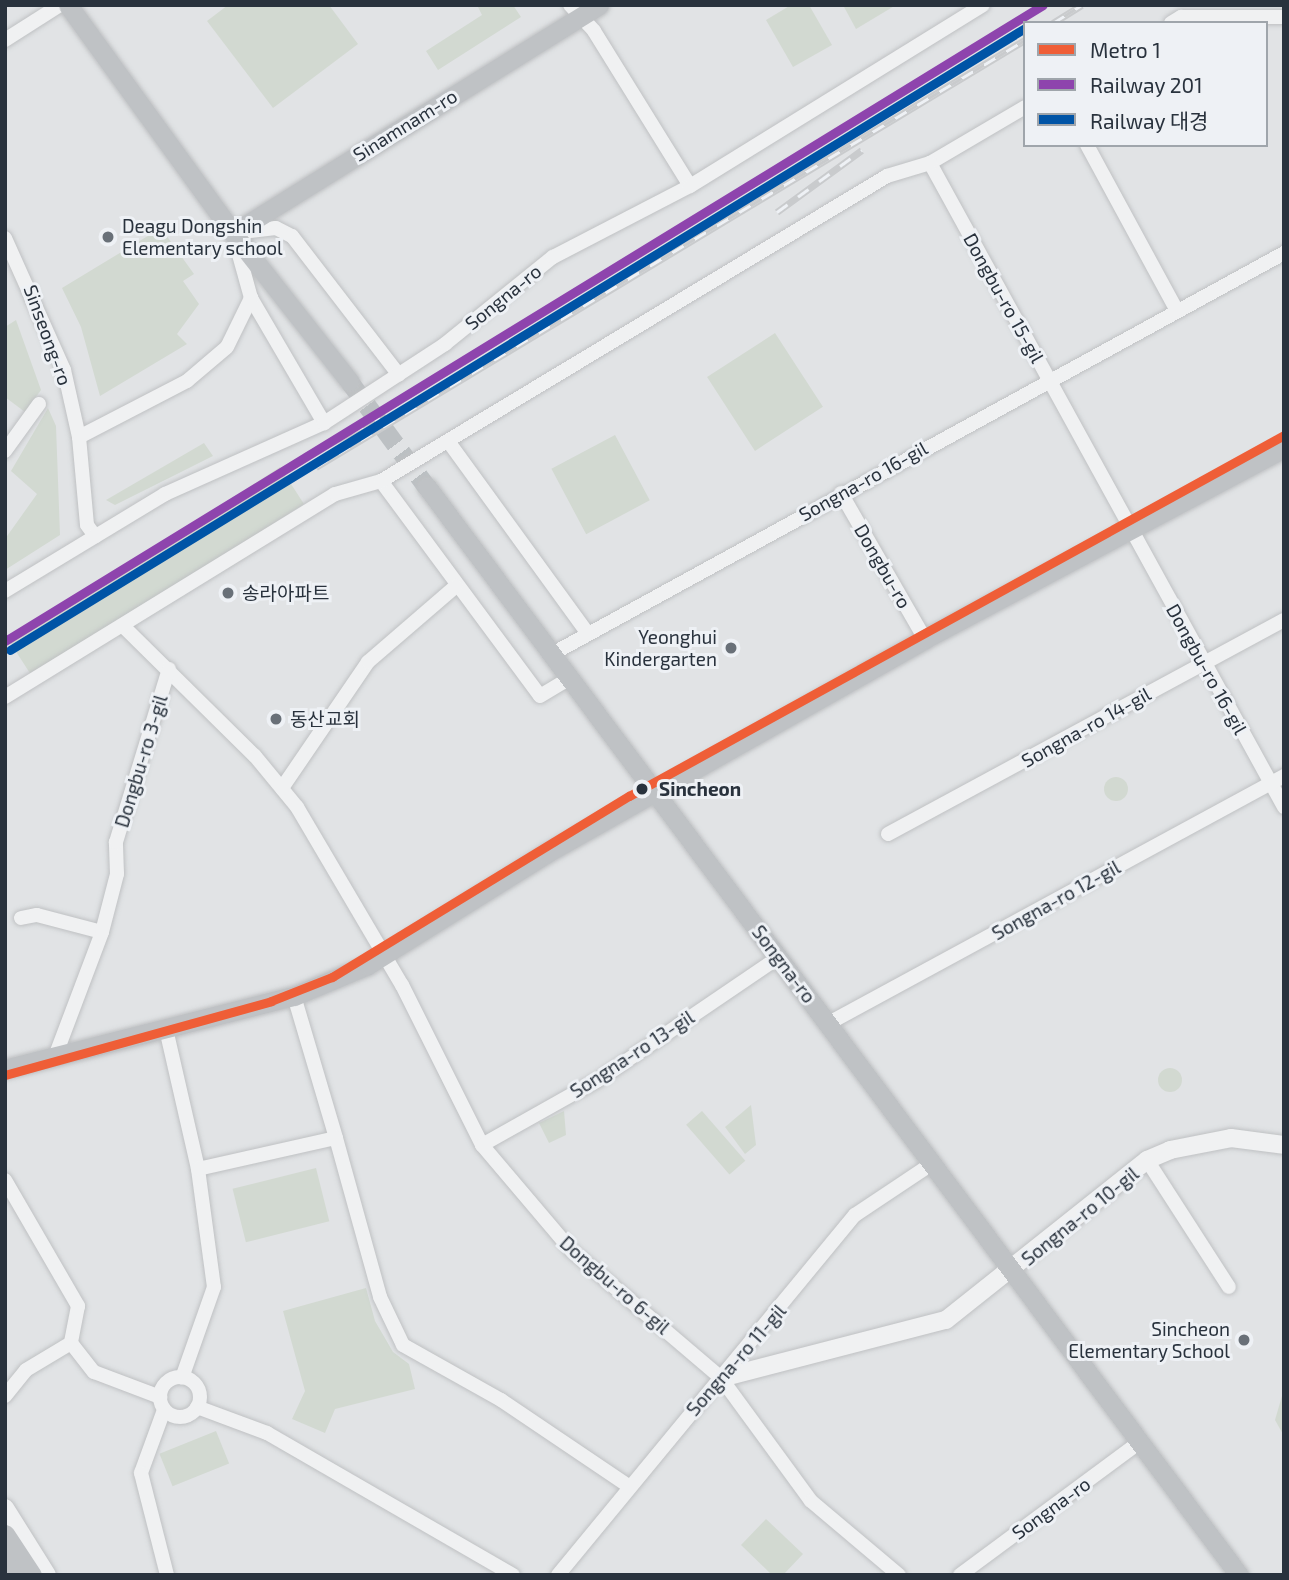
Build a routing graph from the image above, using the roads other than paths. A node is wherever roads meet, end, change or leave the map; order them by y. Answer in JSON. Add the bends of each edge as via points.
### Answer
{"nodes":[{"id":1,"x":60,"y":5,"type":"edge"},
{"id":2,"x":68,"y":5,"type":"edge"},
{"id":3,"x":599,"y":5,"type":"edge"},
{"id":4,"x":983,"y":5,"type":"edge"},
{"id":5,"x":574,"y":12,"type":"edge"},
{"id":6,"x":1284,"y":17,"type":"edge"},
{"id":7,"x":1174,"y":21,"type":"edge"},
{"id":8,"x":5,"y":40,"type":"edge"},
{"id":9,"x":1023,"y":108,"type":"edge"},
{"id":10,"x":1088,"y":147,"type":"edge"},
{"id":11,"x":930,"y":163,"type":"junction"},
{"id":12,"x":690,"y":186,"type":"junction"},
{"id":13,"x":233,"y":233,"type":"junction"},
{"id":14,"x":5,"y":238,"type":"edge"},
{"id":15,"x":1284,"y":253,"type":"edge"},
{"id":16,"x":251,"y":298,"type":"junction"},
{"id":17,"x":1177,"y":311,"type":"junction"},
{"id":18,"x":399,"y":376,"type":"junction"},
{"id":19,"x":1048,"y":380,"type":"junction"},
{"id":20,"x":350,"y":382,"type":"tunnel mouth"},
{"id":21,"x":39,"y":404,"type":"dead end"},
{"id":22,"x":324,"y":423,"type":"junction"},
{"id":23,"x":79,"y":437,"type":"junction"},
{"id":24,"x":448,"y":440,"type":"junction"},
{"id":25,"x":1284,"y":448,"type":"edge"},
{"id":26,"x":5,"y":451,"type":"edge"},
{"id":27,"x":381,"y":481,"type":"junction"},
{"id":28,"x":427,"y":487,"type":"tunnel mouth"},
{"id":29,"x":841,"y":493,"type":"junction"},
{"id":30,"x":1129,"y":531,"type":"junction"},
{"id":31,"x":95,"y":536,"type":"junction"},
{"id":32,"x":456,"y":586,"type":"junction"},
{"id":33,"x":5,"y":591,"type":"edge"},
{"id":34,"x":1284,"y":620,"type":"edge"},
{"id":35,"x":122,"y":626,"type":"junction"},
{"id":36,"x":588,"y":634,"type":"junction"},
{"id":37,"x":925,"y":639,"type":"junction"},
{"id":38,"x":552,"y":654,"type":"junction"},
{"id":39,"x":1203,"y":663,"type":"junction"},
{"id":40,"x":169,"y":669,"type":"junction"},
{"id":41,"x":570,"y":678,"type":"junction"},
{"id":42,"x":5,"y":697,"type":"edge"},
{"id":43,"x":1277,"y":780,"type":"edge"},
{"id":44,"x":282,"y":788,"type":"junction"},
{"id":45,"x":655,"y":792,"type":"junction"},
{"id":46,"x":1284,"y":807,"type":"edge"},
{"id":47,"x":888,"y":834,"type":"dead end"},
{"id":48,"x":21,"y":918,"type":"dead end"},
{"id":49,"x":102,"y":932,"type":"junction"},
{"id":50,"x":384,"y":955,"type":"junction"},
{"id":51,"x":779,"y":957,"type":"junction"},
{"id":52,"x":294,"y":996,"type":"junction"},
{"id":53,"x":829,"y":1023,"type":"junction"},
{"id":54,"x":166,"y":1029,"type":"junction"},
{"id":55,"x":56,"y":1054,"type":"junction"},
{"id":56,"x":5,"y":1069,"type":"edge"},
{"id":57,"x":337,"y":1138,"type":"junction"},
{"id":58,"x":482,"y":1145,"type":"junction"},
{"id":59,"x":1284,"y":1145,"type":"edge"},
{"id":60,"x":1147,"y":1160,"type":"junction"},
{"id":61,"x":930,"y":1165,"type":"junction"},
{"id":62,"x":198,"y":1169,"type":"junction"},
{"id":63,"x":5,"y":1180,"type":"edge"},
{"id":64,"x":1013,"y":1271,"type":"junction"},
{"id":65,"x":1229,"y":1287,"type":"dead end"},
{"id":66,"x":71,"y":1343,"type":"junction"},
{"id":67,"x":182,"y":1378,"type":"junction"},
{"id":68,"x":721,"y":1378,"type":"junction"},
{"id":69,"x":5,"y":1396,"type":"edge"},
{"id":70,"x":162,"y":1403,"type":"junction"},
{"id":71,"x":197,"y":1407,"type":"junction"},
{"id":72,"x":1141,"y":1441,"type":"junction"},
{"id":73,"x":627,"y":1485,"type":"junction"},
{"id":74,"x":5,"y":1508,"type":"edge"},
{"id":75,"x":5,"y":1534,"type":"edge"},
{"id":76,"x":5,"y":1562,"type":"edge"},
{"id":77,"x":14,"y":1575,"type":"edge"},
{"id":78,"x":32,"y":1575,"type":"edge"},
{"id":79,"x":47,"y":1575,"type":"edge"},
{"id":80,"x":167,"y":1575,"type":"edge"},
{"id":81,"x":513,"y":1575,"type":"edge"},
{"id":82,"x":558,"y":1575,"type":"edge"},
{"id":83,"x":899,"y":1575,"type":"edge"},
{"id":84,"x":960,"y":1575,"type":"edge"},
{"id":85,"x":1239,"y":1575,"type":"edge"}],
"edges":[{"from":1,"to":8,"type":"street"},
{"from":2,"to":13,"type":"main road"},
{"from":3,"to":5,"type":"main road","name":"Sinamnam-ro"},
{"from":4,"to":12,"type":"street","name":"Songna-ro"},
{"from":5,"to":12,"type":"street","via":[[594,31]]},
{"from":5,"to":13,"type":"main road","name":"Sinamnam-ro"},
{"from":6,"to":7,"type":"street","via":[[1181,17]]},
{"from":9,"to":11,"type":"street"},
{"from":10,"to":17,"type":"street"},
{"from":11,"to":19,"type":"street","name":"Dongbu-ro 15-gil"},
{"from":11,"to":24,"type":"street","via":[[887,176]]},
{"from":12,"to":18,"type":"street","name":"Songna-ro","via":[[553,257]]},
{"from":13,"to":16,"type":"street"},
{"from":13,"to":18,"type":"street","via":[[276,228],[292,236]]},
{"from":13,"to":20,"type":"main road"},
{"from":14,"to":23,"type":"street","name":"Sinseong-ro","via":[[64,370]]},
{"from":15,"to":17,"type":"street","name":"Songna-ro 16-gil"},
{"from":16,"to":22,"type":"street"},
{"from":16,"to":23,"type":"street","via":[[227,347],[187,381]]},
{"from":17,"to":19,"type":"street","name":"Songna-ro 16-gil"},
{"from":18,"to":22,"type":"street","name":"Songna-ro"},
{"from":19,"to":29,"type":"street","name":"Songna-ro 16-gil"},
{"from":19,"to":30,"type":"street","name":"Dongbu-ro 15-gil"},
{"from":21,"to":26,"type":"street"},
{"from":22,"to":31,"type":"street","name":"Songna-ro","via":[[165,494]]},
{"from":23,"to":31,"type":"street","name":"Sinseong-ro","via":[[87,525]]},
{"from":24,"to":27,"type":"street"},
{"from":24,"to":36,"type":"street"},
{"from":25,"to":30,"type":"main road"},
{"from":27,"to":32,"type":"street"},
{"from":27,"to":35,"type":"street","via":[[335,494]]},
{"from":28,"to":38,"type":"main road","name":"Songna-ro"},
{"from":29,"to":36,"type":"street","name":"Songna-ro 16-gil"},
{"from":29,"to":37,"type":"street","name":"Dongbu-ro"},
{"from":30,"to":37,"type":"main road"},
{"from":30,"to":39,"type":"street","name":"Dongbu-ro 16-gil"},
{"from":31,"to":33,"type":"street","name":"Songna-ro"},
{"from":32,"to":41,"type":"street","via":[[540,696]]},
{"from":32,"to":44,"type":"street","via":[[368,662]]},
{"from":34,"to":39,"type":"street","name":"Songna-ro 14-gil"},
{"from":35,"to":40,"type":"street","name":"Dongbu-ro 6-gil"},
{"from":35,"to":42,"type":"street"},
{"from":36,"to":38,"type":"street","name":"Songna-ro 16-gil"},
{"from":37,"to":45,"type":"main road"},
{"from":38,"to":41,"type":"main road","name":"Songna-ro"},
{"from":39,"to":43,"type":"street","name":"Dongbu-ro 16-gil"},
{"from":39,"to":47,"type":"street","name":"Songna-ro 14-gil"},
{"from":40,"to":44,"type":"street","name":"Dongbu-ro 6-gil"},
{"from":40,"to":49,"type":"street","name":"Dongbu-ro 3-gil","via":[[116,842],[117,874]]},
{"from":41,"to":45,"type":"main road","name":"Songna-ro"},
{"from":43,"to":46,"type":"street","name":"Dongbu-ro 16-gil"},
{"from":43,"to":53,"type":"street","name":"Songna-ro 12-gil"},
{"from":44,"to":50,"type":"street","name":"Dongbu-ro 6-gil"},
{"from":45,"to":50,"type":"main road"},
{"from":45,"to":51,"type":"main road","name":"Songna-ro"},
{"from":48,"to":49,"type":"street","via":[[37,915]]},
{"from":49,"to":55,"type":"street","name":"Dongbu-ro 3-gil"},
{"from":50,"to":52,"type":"main road"},
{"from":50,"to":58,"type":"street","name":"Dongbu-ro 6-gil"},
{"from":51,"to":53,"type":"main road","name":"Songna-ro"},
{"from":51,"to":58,"type":"street","name":"Songna-ro 13-gil","via":[[598,1080]]},
{"from":52,"to":54,"type":"main road"},
{"from":52,"to":57,"type":"street"},
{"from":53,"to":61,"type":"main road","name":"Songna-ro"},
{"from":54,"to":55,"type":"main road"},
{"from":54,"to":62,"type":"street"},
{"from":55,"to":56,"type":"main road"},
{"from":57,"to":62,"type":"street"},
{"from":57,"to":73,"type":"street","via":[[380,1297],[403,1345],[501,1400]]},
{"from":58,"to":68,"type":"street","name":"Dongbu-ro 6-gil","via":[[572,1251]]},
{"from":59,"to":60,"type":"street","name":"Songna-ro 10-gil","via":[[1211,1140]]},
{"from":60,"to":64,"type":"street","name":"Songna-ro 10-gil"},
{"from":60,"to":65,"type":"street","name":"Songna-ro 10-gil"},
{"from":61,"to":64,"type":"main road","name":"Songna-ro"},
{"from":61,"to":68,"type":"street","name":"Songna-ro 11-gil","via":[[855,1215]]},
{"from":62,"to":67,"type":"street","via":[[214,1287]]},
{"from":63,"to":66,"type":"street","via":[[78,1306]]},
{"from":64,"to":68,"type":"street","name":"Songna-ro 10-gil","via":[[930,1327]]},
{"from":64,"to":72,"type":"main road","name":"Songna-ro"},
{"from":66,"to":69,"type":"street","via":[[26,1370]]},
{"from":66,"to":70,"type":"street","via":[[94,1372]]},
{"from":67,"to":70,"type":"street","via":[[164,1384]]},
{"from":67,"to":71,"type":"street","via":[[197,1388]]},
{"from":68,"to":73,"type":"street","name":"Songna-ro 11-gil"},
{"from":68,"to":83,"type":"street","name":"Dongbu-ro 6-gil","via":[[811,1501]]},
{"from":70,"to":71,"type":"street","via":[[182,1417]]},
{"from":70,"to":80,"type":"street","via":[[142,1473]]},
{"from":71,"to":81,"type":"street","via":[[267,1433]]},
{"from":72,"to":84,"type":"street","name":"Songna-ro"},
{"from":72,"to":85,"type":"main road","name":"Songna-ro"},
{"from":73,"to":82,"type":"street","name":"Songna-ro 11-gil"},
{"from":74,"to":79,"type":"street"},
{"from":75,"to":78,"type":"main road"},
{"from":76,"to":77,"type":"main road"}]}
